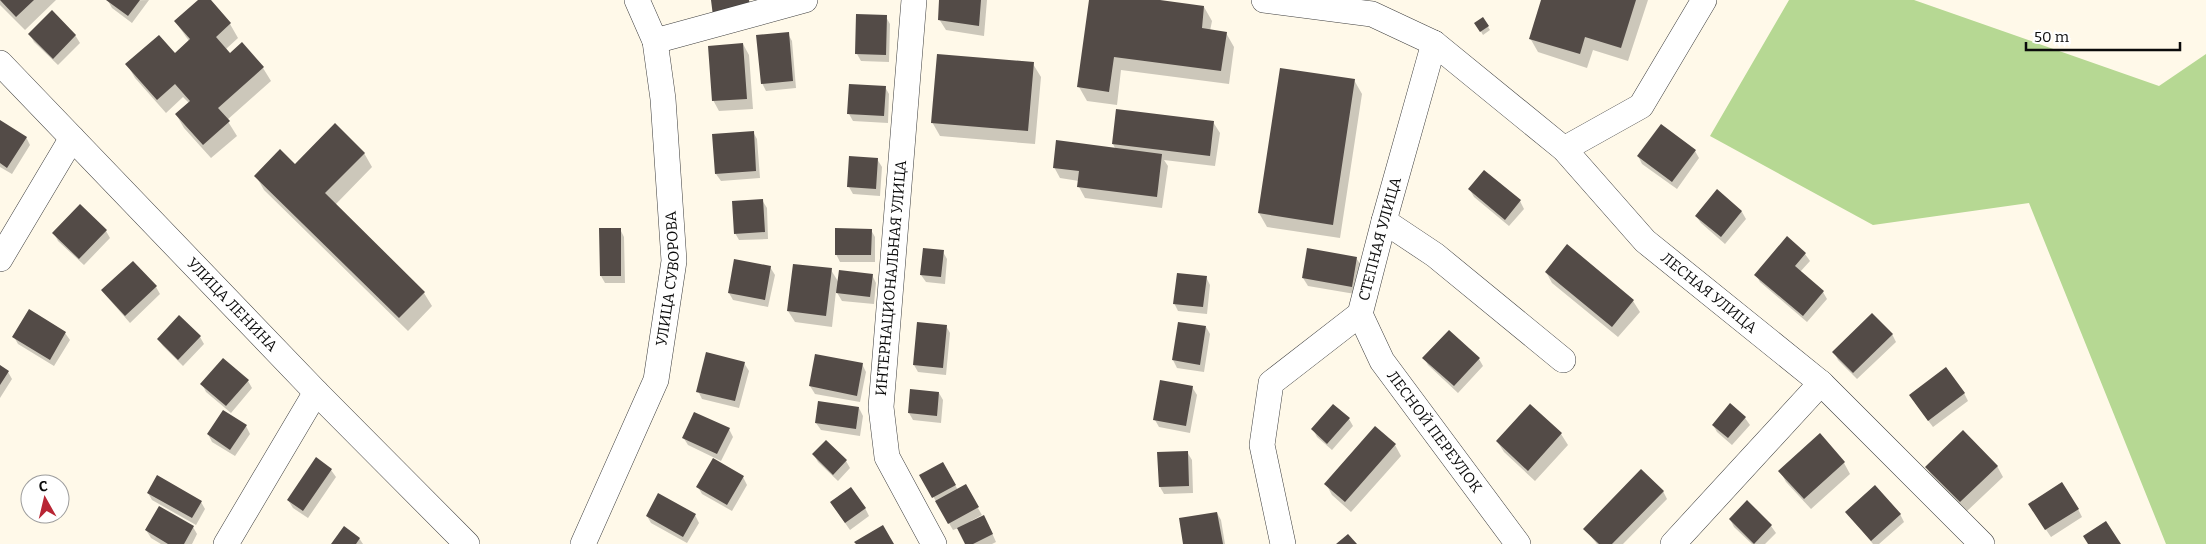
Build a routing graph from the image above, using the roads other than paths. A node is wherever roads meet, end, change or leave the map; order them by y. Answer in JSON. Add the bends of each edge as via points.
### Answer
{"nodes":[{"id":1,"x":637,"y":0,"type":"edge"},
{"id":2,"x":804,"y":0,"type":"edge"},
{"id":3,"x":914,"y":0,"type":"edge"},
{"id":4,"x":1264,"y":0,"type":"edge"},
{"id":5,"x":1704,"y":0,"type":"edge"},
{"id":6,"x":655,"y":41,"type":"junction"},
{"id":7,"x":1434,"y":44,"type":"junction"},
{"id":8,"x":0,"y":63,"type":"edge"},
{"id":9,"x":72,"y":138,"type":"junction"},
{"id":10,"x":1564,"y":149,"type":"junction"},
{"id":11,"x":1384,"y":221,"type":"junction"},
{"id":12,"x":0,"y":259,"type":"edge"},
{"id":13,"x":1360,"y":314,"type":"junction"},
{"id":14,"x":1563,"y":360,"type":"dead end"},
{"id":15,"x":1821,"y":384,"type":"junction"},
{"id":16,"x":316,"y":392,"type":"junction"},
{"id":17,"x":226,"y":544,"type":"edge"},
{"id":18,"x":467,"y":544,"type":"edge"},
{"id":19,"x":584,"y":544,"type":"edge"},
{"id":20,"x":934,"y":544,"type":"edge"},
{"id":21,"x":1282,"y":544,"type":"edge"},
{"id":22,"x":1518,"y":544,"type":"edge"},
{"id":23,"x":1673,"y":544,"type":"edge"},
{"id":24,"x":1982,"y":544,"type":"edge"}],
"edges":[{"from":1,"to":6,"type":"street","name":"УЛИЦА СУВОРОВА"},
{"from":2,"to":6,"type":"street"},
{"from":3,"to":20,"type":"street","name":"ИНТЕРНАЦИОНАЛЬНАЯ УЛИЦА","via":[[881,407],[887,457]]},
{"from":4,"to":7,"type":"street","name":"ЛЕСНАЯ УЛИЦА","via":[[1372,14]]},
{"from":5,"to":10,"type":"street","via":[[1641,106]]},
{"from":6,"to":19,"type":"street","name":"УЛИЦА СУВОРОВА","via":[[663,99],[674,261],[656,380]]},
{"from":7,"to":10,"type":"street","name":"ЛЕСНАЯ УЛИЦА"},
{"from":7,"to":11,"type":"street","name":"СТЕПНАЯ УЛИЦА"},
{"from":8,"to":9,"type":"street","name":"УЛИЦА ЛЕНИНА"},
{"from":9,"to":12,"type":"street"},
{"from":9,"to":16,"type":"street","name":"УЛИЦА ЛЕНИНА"},
{"from":10,"to":15,"type":"street","name":"ЛЕСНАЯ УЛИЦА","via":[[1644,241]]},
{"from":11,"to":13,"type":"street","name":"СТЕПНАЯ УЛИЦА"},
{"from":11,"to":14,"type":"street","via":[[1435,255]]},
{"from":13,"to":21,"type":"street","name":"СТЕПНАЯ УЛИЦА","via":[[1271,383],[1262,445]]},
{"from":13,"to":22,"type":"street","name":"ЛЕСНОЙ ПЕРЕУЛОК","via":[[1382,361]]},
{"from":15,"to":23,"type":"street"},
{"from":15,"to":24,"type":"street","name":"ЛЕСНАЯ УЛИЦА"},
{"from":16,"to":17,"type":"street"},
{"from":16,"to":18,"type":"street","name":"УЛИЦА ЛЕНИНА"}]}
